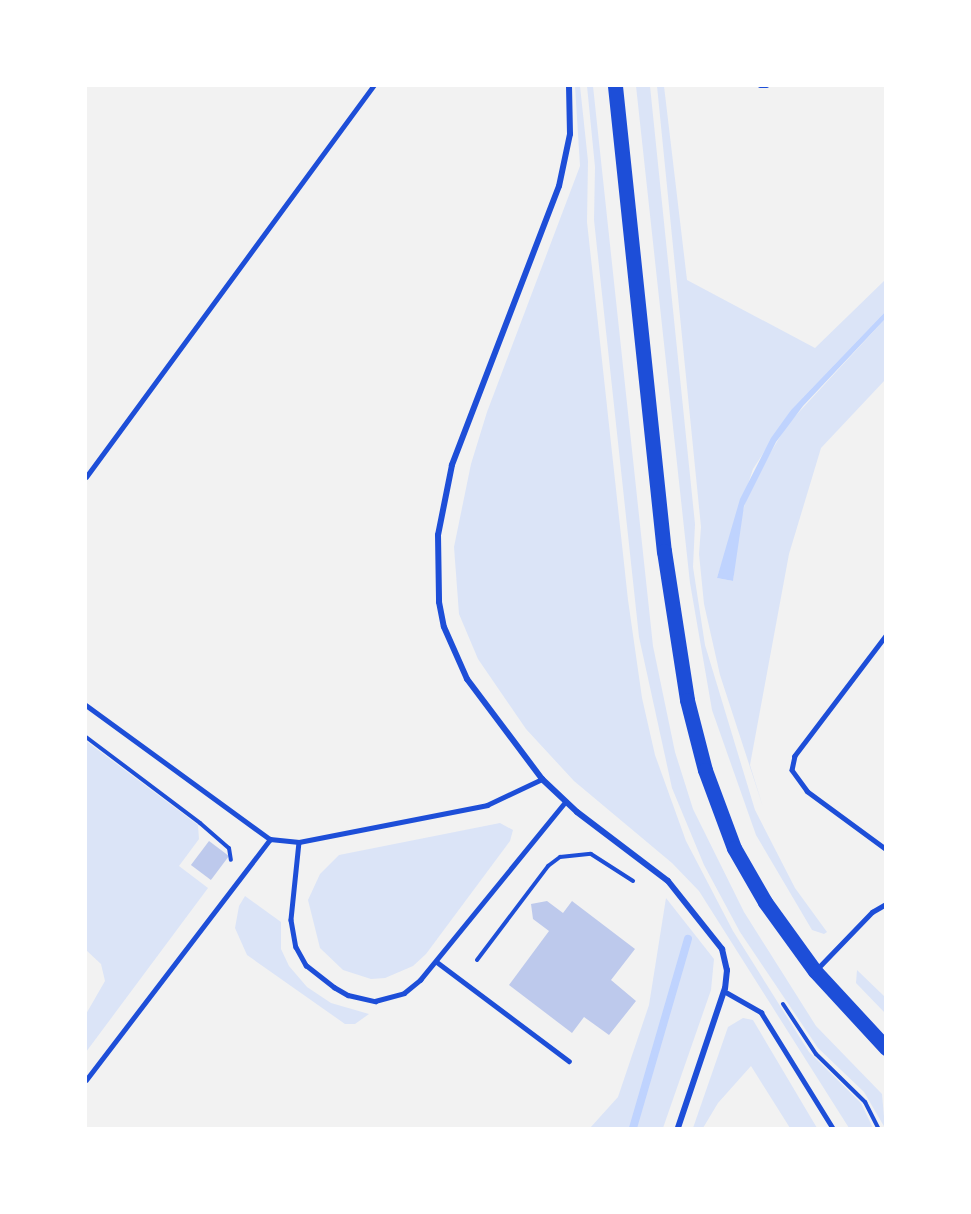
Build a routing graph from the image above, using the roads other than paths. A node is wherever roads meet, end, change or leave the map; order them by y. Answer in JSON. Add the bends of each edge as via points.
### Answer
{"nodes":[{"id":1,"x":373,"y":86,"type":"edge"},
{"id":2,"x":569,"y":86,"type":"edge"},
{"id":3,"x":615,"y":86,"type":"edge"},
{"id":4,"x":760,"y":86,"type":"edge"},
{"id":5,"x":768,"y":86,"type":"edge"},
{"id":6,"x":86,"y":477,"type":"edge"},
{"id":7,"x":885,"y":636,"type":"edge"},
{"id":8,"x":86,"y":705,"type":"edge"},
{"id":9,"x":542,"y":779,"type":"junction"},
{"id":10,"x":566,"y":802,"type":"junction"},
{"id":11,"x":270,"y":839,"type":"junction"},
{"id":12,"x":299,"y":842,"type":"junction"},
{"id":13,"x":885,"y":849,"type":"edge"},
{"id":14,"x":885,"y":904,"type":"edge"},
{"id":15,"x":437,"y":962,"type":"junction"},
{"id":16,"x":815,"y":971,"type":"junction"},
{"id":17,"x":724,"y":990,"type":"junction"},
{"id":18,"x":885,"y":1048,"type":"edge"},
{"id":19,"x":569,"y":1061,"type":"dead end"},
{"id":20,"x":86,"y":1080,"type":"edge"},
{"id":21,"x":678,"y":1128,"type":"edge"},
{"id":22,"x":833,"y":1128,"type":"edge"}],
"edges":[{"from":1,"to":6,"type":"lane"},
{"from":2,"to":9,"type":"street","via":[[570,134],[562,177],[452,465],[438,535],[440,602],[454,654],[491,714]]},
{"from":3,"to":16,"type":"main road","via":[[664,551],[687,700],[705,770],[734,848],[775,917]]},
{"from":4,"to":5,"type":"lane"},
{"from":7,"to":13,"type":"lane","via":[[795,756],[792,770],[812,795]]},
{"from":8,"to":11,"type":"lane"},
{"from":9,"to":10,"type":"street"},
{"from":9,"to":12,"type":"lane","via":[[487,805]]},
{"from":10,"to":15,"type":"lane"},
{"from":10,"to":17,"type":"street","via":[[640,857],[687,900],[722,949],[727,970]]},
{"from":11,"to":12,"type":"lane"},
{"from":11,"to":20,"type":"lane"},
{"from":12,"to":15,"type":"lane","via":[[291,931],[301,957],[314,973],[348,995],[375,1001],[404,993]]},
{"from":14,"to":16,"type":"lane","via":[[872,912]]},
{"from":15,"to":19,"type":"lane"},
{"from":16,"to":18,"type":"main road"},
{"from":17,"to":21,"type":"street"},
{"from":17,"to":22,"type":"lane","via":[[761,1011]]}]}
